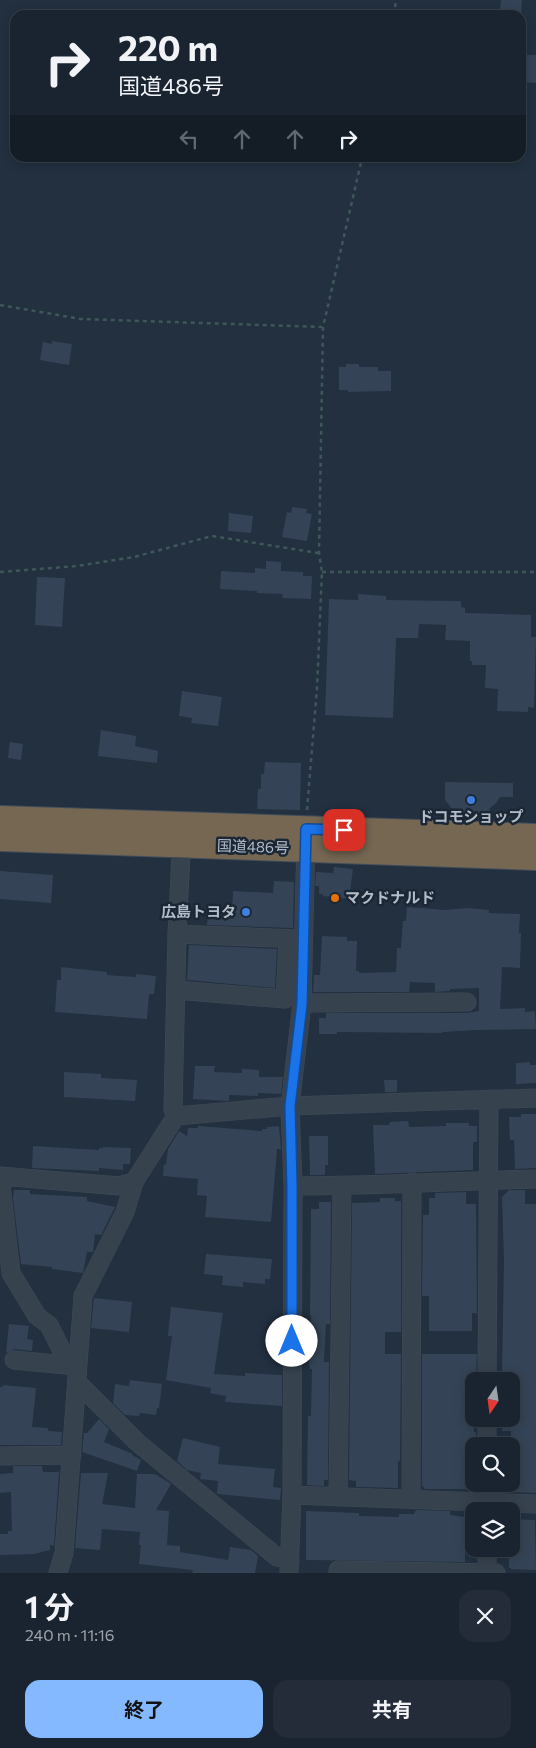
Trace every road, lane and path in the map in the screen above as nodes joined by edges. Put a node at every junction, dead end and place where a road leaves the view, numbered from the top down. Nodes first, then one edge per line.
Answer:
1 (361, 162) edge
2 (0, 305) edge
3 (323, 327) junction
4 (319, 553) junction
5 (0, 572) edge
6 (322, 572) junction
7 (536, 572) edge
8 (0, 819) edge
9 (182, 835) junction
10 (536, 837) edge
11 (0, 838) edge
12 (306, 839) junction
13 (536, 857) edge
14 (178, 934) junction
15 (296, 939) junction
16 (176, 990) junction
17 (467, 1002) dead end
18 (302, 1004) junction
19 (536, 1098) edge
20 (488, 1099) junction
21 (290, 1106) junction
22 (176, 1116) junction
23 (0, 1176) edge
24 (536, 1179) edge
25 (488, 1180) junction
26 (134, 1182) junction
27 (412, 1182) junction
28 (292, 1186) junction
29 (342, 1186) junction
30 (6, 1273) edge
31 (14, 1360) dead end
32 (74, 1371) junction
33 (487, 1372) edge
34 (72, 1455) junction
35 (0, 1456) edge
36 (292, 1495) junction
37 (338, 1497) junction
38 (411, 1499) junction
39 (536, 1504) edge
40 (465, 1505) edge
41 (520, 1505) edge
42 (487, 1557) edge
43 (290, 1566) edge
44 (58, 1573) edge
45 (338, 1573) edge
46 (486, 1573) edge
47 (496, 1573) edge

1 - 3 path
2 - 3 path
3 - 4 path
4 - 5 path
4 - 6 path
6 - 7 path
6 - 12 path
8 - 9 highway, 国道486号
9 - 11 highway, 国道486号
9 - 12 highway, 国道486号
9 - 14 street
10 - 12 highway, 国道486号
12 - 13 highway, 国道486号
12 - 15 street
14 - 15 street
14 - 16 street
15 - 16 street
15 - 18 street
16 - 22 street
17 - 18 street
18 - 21 street
19 - 20 street
20 - 21 street
20 - 25 street
21 - 22 street
21 - 28 street
22 - 26 street
23 - 26 street
23 - 30 street
24 - 25 street
25 - 27 street
25 - 33 street
26 - 32 street
27 - 29 street
27 - 38 street
28 - 29 street
28 - 36 street
29 - 37 street
30 - 32 street
31 - 32 street
32 - 34 street
32 - 43 street
34 - 35 street
34 - 44 street
36 - 37 street
36 - 43 street
37 - 38 street
38 - 40 street
39 - 41 street
42 - 46 street
45 - 46 street
46 - 47 street

